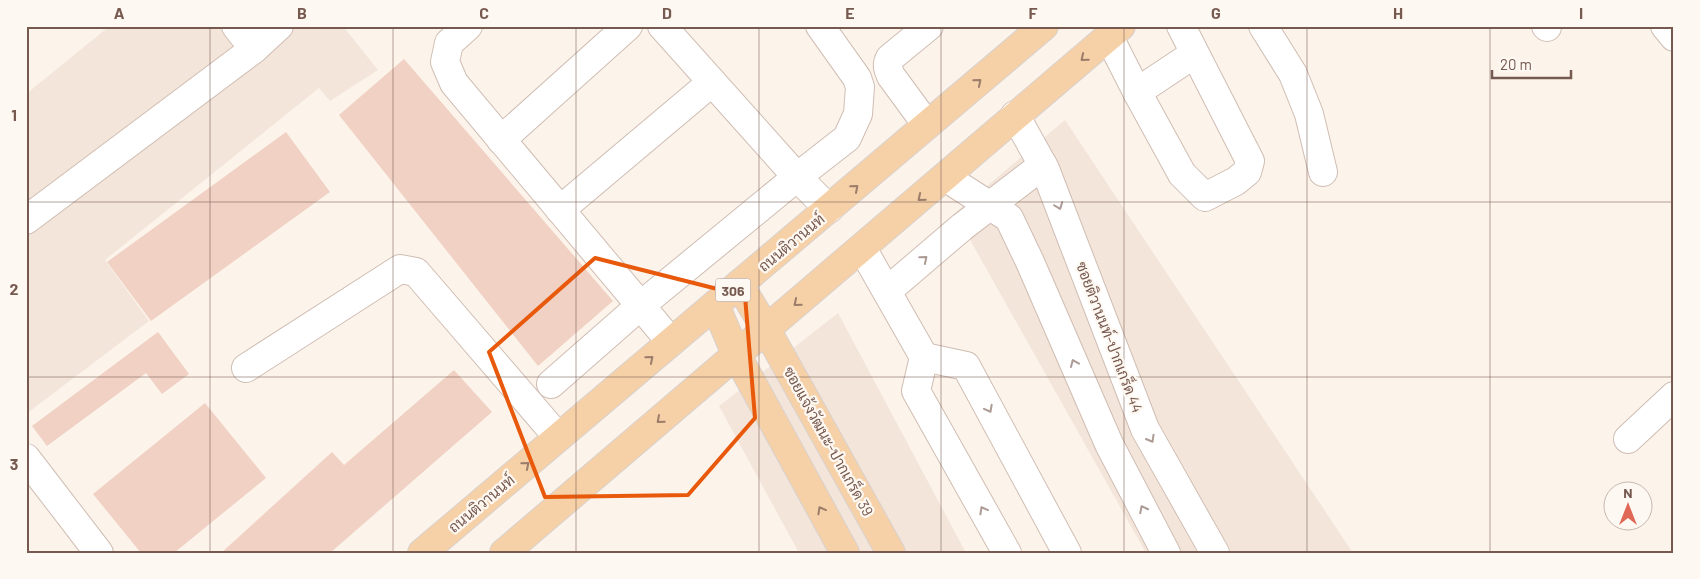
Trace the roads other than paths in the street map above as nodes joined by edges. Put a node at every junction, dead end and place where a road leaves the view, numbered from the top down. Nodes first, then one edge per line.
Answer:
1 (236, 26) edge
2 (279, 26) edge
3 (468, 26) edge
4 (628, 26) edge
5 (662, 26) edge
6 (820, 26) edge
7 (929, 26) edge
8 (1044, 26) edge
9 (1181, 26) edge
10 (1263, 26) edge
11 (1665, 26) edge
12 (1115, 31) edge
13 (1674, 36) edge
14 (254, 49) junction
15 (1194, 54) junction
16 (712, 82) junction
17 (1137, 92) junction
18 (1015, 115) junction
19 (927, 126) junction
20 (501, 140) junction
21 (1043, 165) junction
22 (1323, 172) dead end
23 (797, 177) junction
24 (945, 177) junction
25 (990, 206) junction
26 (560, 210) junction
27 (829, 210) junction
28 (26, 220) edge
29 (862, 248) junction
30 (739, 284) junction
31 (887, 291) junction
32 (715, 305) junction
33 (640, 306) junction
34 (766, 329) junction
35 (671, 342) junction
36 (736, 354) junction
37 (924, 357) junction
38 (246, 368) dead end
39 (551, 384) dead end
40 (1674, 396) edge
41 (558, 437) junction
42 (1628, 439) dead end
43 (26, 458) edge
44 (99, 553) edge
45 (422, 553) edge
46 (504, 553) edge
47 (845, 553) edge
48 (891, 553) edge
49 (1007, 553) edge
50 (1067, 553) edge
51 (1166, 553) edge
52 (1216, 553) edge

1 - 14 street
2 - 14 street
3 - 20 street
4 - 20 street
5 - 16 street
6 - 23 street
7 - 19 street
19 -> 8 main road, ถนนติวานนท์ / 306
9 - 15 street
10 - 22 street
11 - 13 street
12 - 17 street
12 -> 18 main road
14 - 28 street
15 - 17 street
15 - 17 street
16 - 23 street
16 - 26 street
18 - 21 street, ซอยติวานนท์-ปากเกร็ด 44
18 - 24 main road
27 -> 19 main road, ถนนติวานนท์ / 306
20 - 26 street
21 - 25 street
21 -> 52 street, ซอยติวานนท์-ปากเกร็ด 44
23 - 27 street
23 - 33 street
24 - 25 street
24 -> 29 main road
31 -> 25 street
51 -> 25 street
26 - 33 street
27 - 30 main road, ถนนติวานนท์ / 306
29 - 31 street
29 -> 34 main road
30 - 32 main road, ถนนติวานนท์ / 306
30 - 34 main road, ซอยแจ้งวัฒนะ-ปากเกร็ด 39
31 - 37 street
32 - 35 main road, ถนนติวานนท์ / 306
32 - 36 main road
33 - 35 street
33 - 39 street
34 - 36 main road
34 - 48 main road, ซอยแจ้งวัฒนะ-ปากเกร็ด 39
41 -> 35 main road, ถนนติวานนท์ / 306
36 -> 46 main road
47 -> 36 main road
49 -> 37 street
37 -> 50 street
38 - 41 street
40 - 42 street
45 -> 41 main road, ถนนติวานนท์ / 306
43 - 44 street

